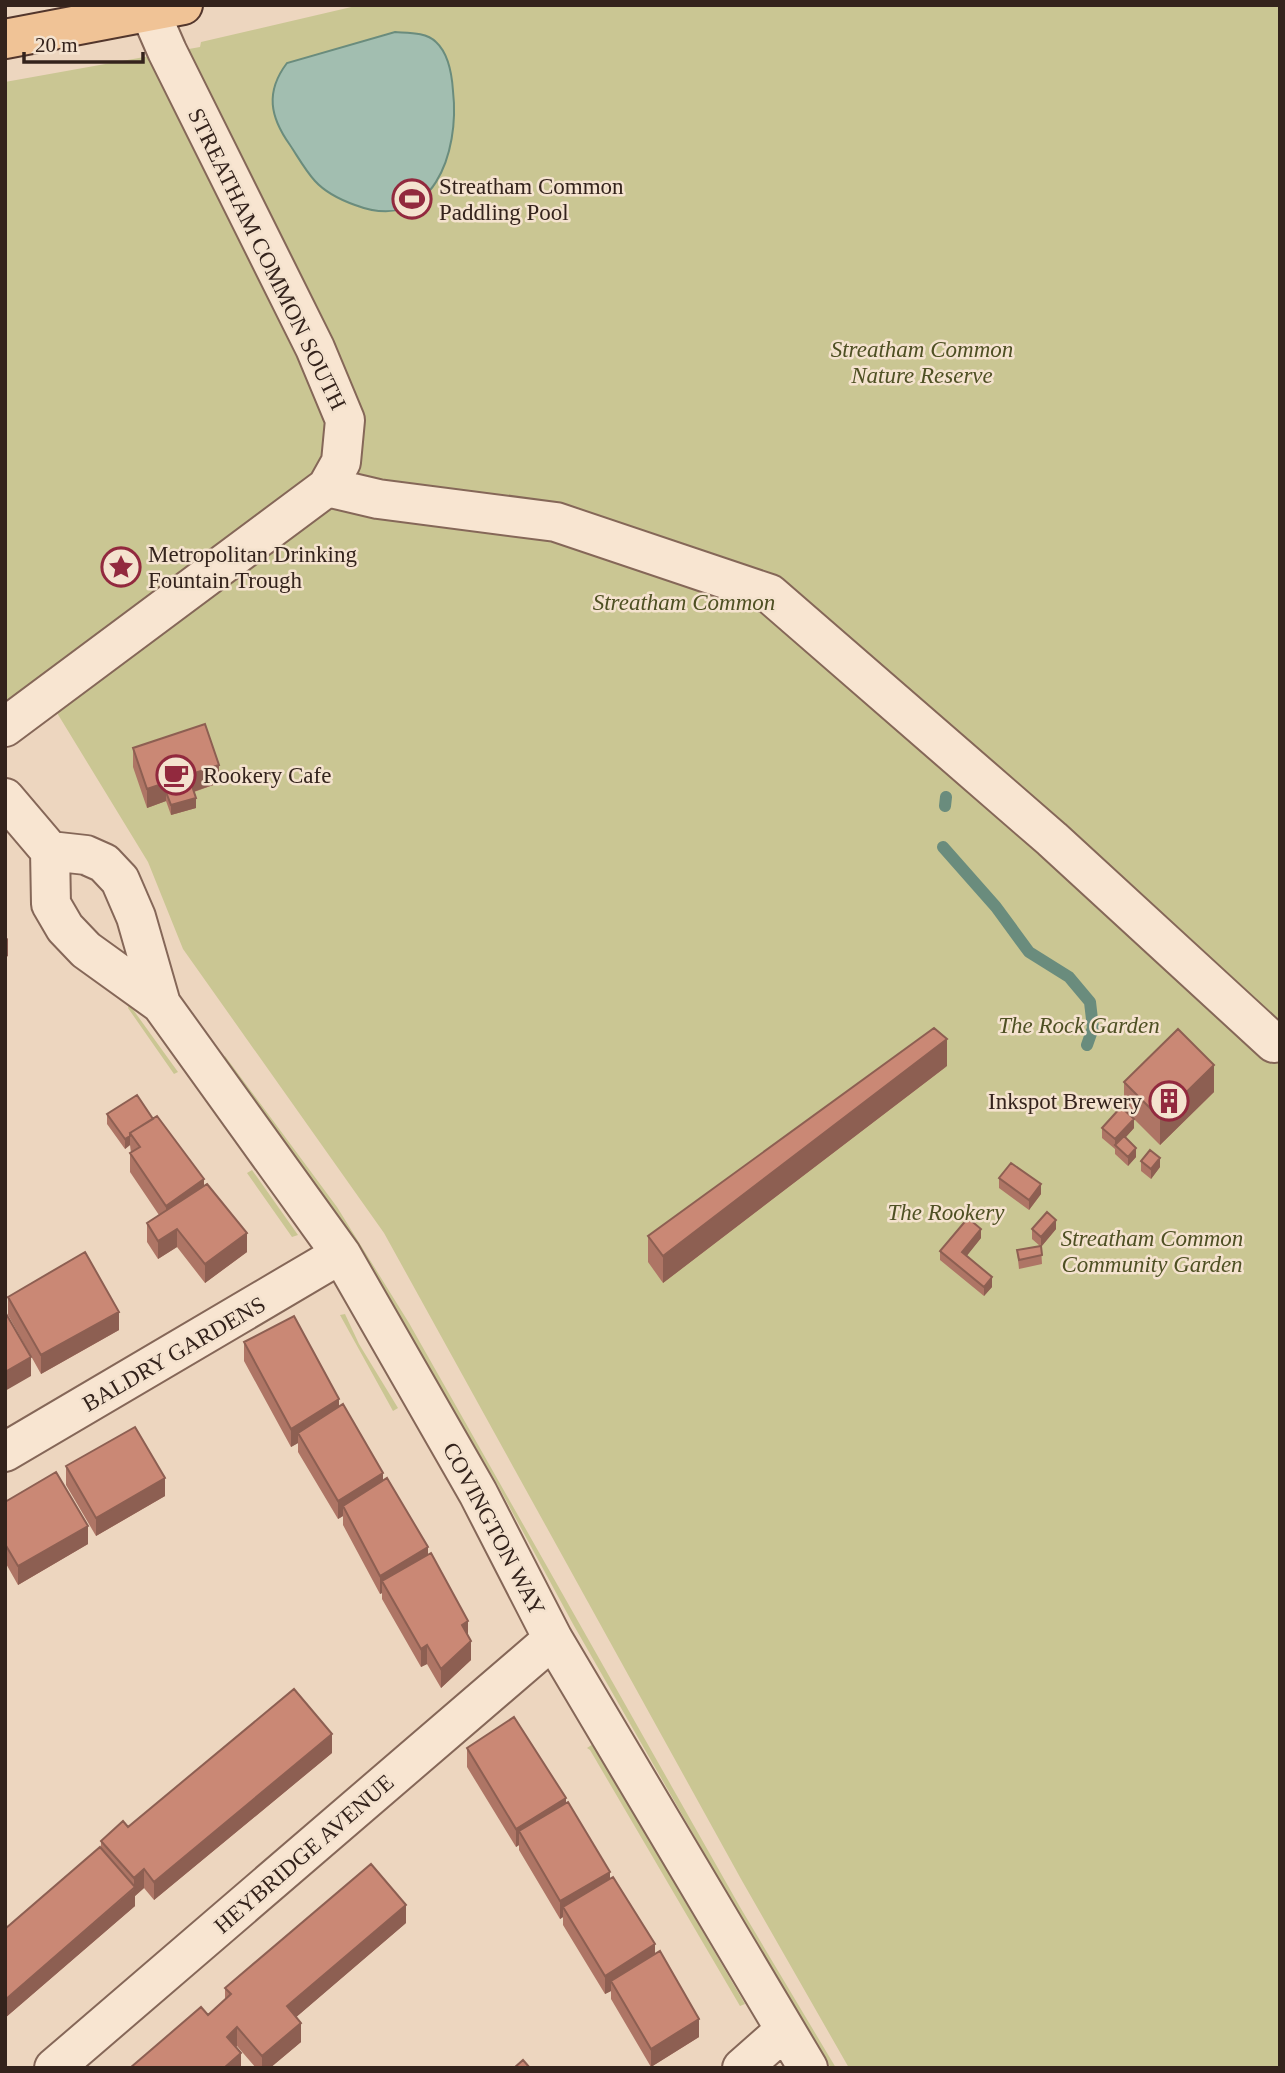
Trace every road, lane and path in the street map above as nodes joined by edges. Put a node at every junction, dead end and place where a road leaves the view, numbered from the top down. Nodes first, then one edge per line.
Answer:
1 (167, 8) edge
2 (5, 39) edge
3 (327, 488) junction
4 (5, 727) edge
5 (5, 798) edge
6 (50, 850) junction
7 (161, 1004) junction
8 (1274, 1043) dead end
9 (341, 1254) junction
10 (5, 1452) edge
11 (553, 1639) junction
12 (785, 2030) junction
13 (54, 2068) edge
14 (742, 2068) edge
15 (808, 2068) edge

1 - 2 main road
1 - 3 street, STREATHAM COMMON SOUTH
3 - 4 street, STREATHAM COMMON SOUTH
3 - 8 street
5 - 6 street
6 - 7 street, COVINGTON WAY
6 - 7 street, COVINGTON WAY
7 - 9 street, COVINGTON WAY
9 - 10 street, BALDRY GARDENS
9 - 11 street, COVINGTON WAY
11 - 12 street, COVINGTON WAY
11 - 13 street, HEYBRIDGE AVENUE
12 - 14 street
12 - 15 street, COVINGTON WAY

